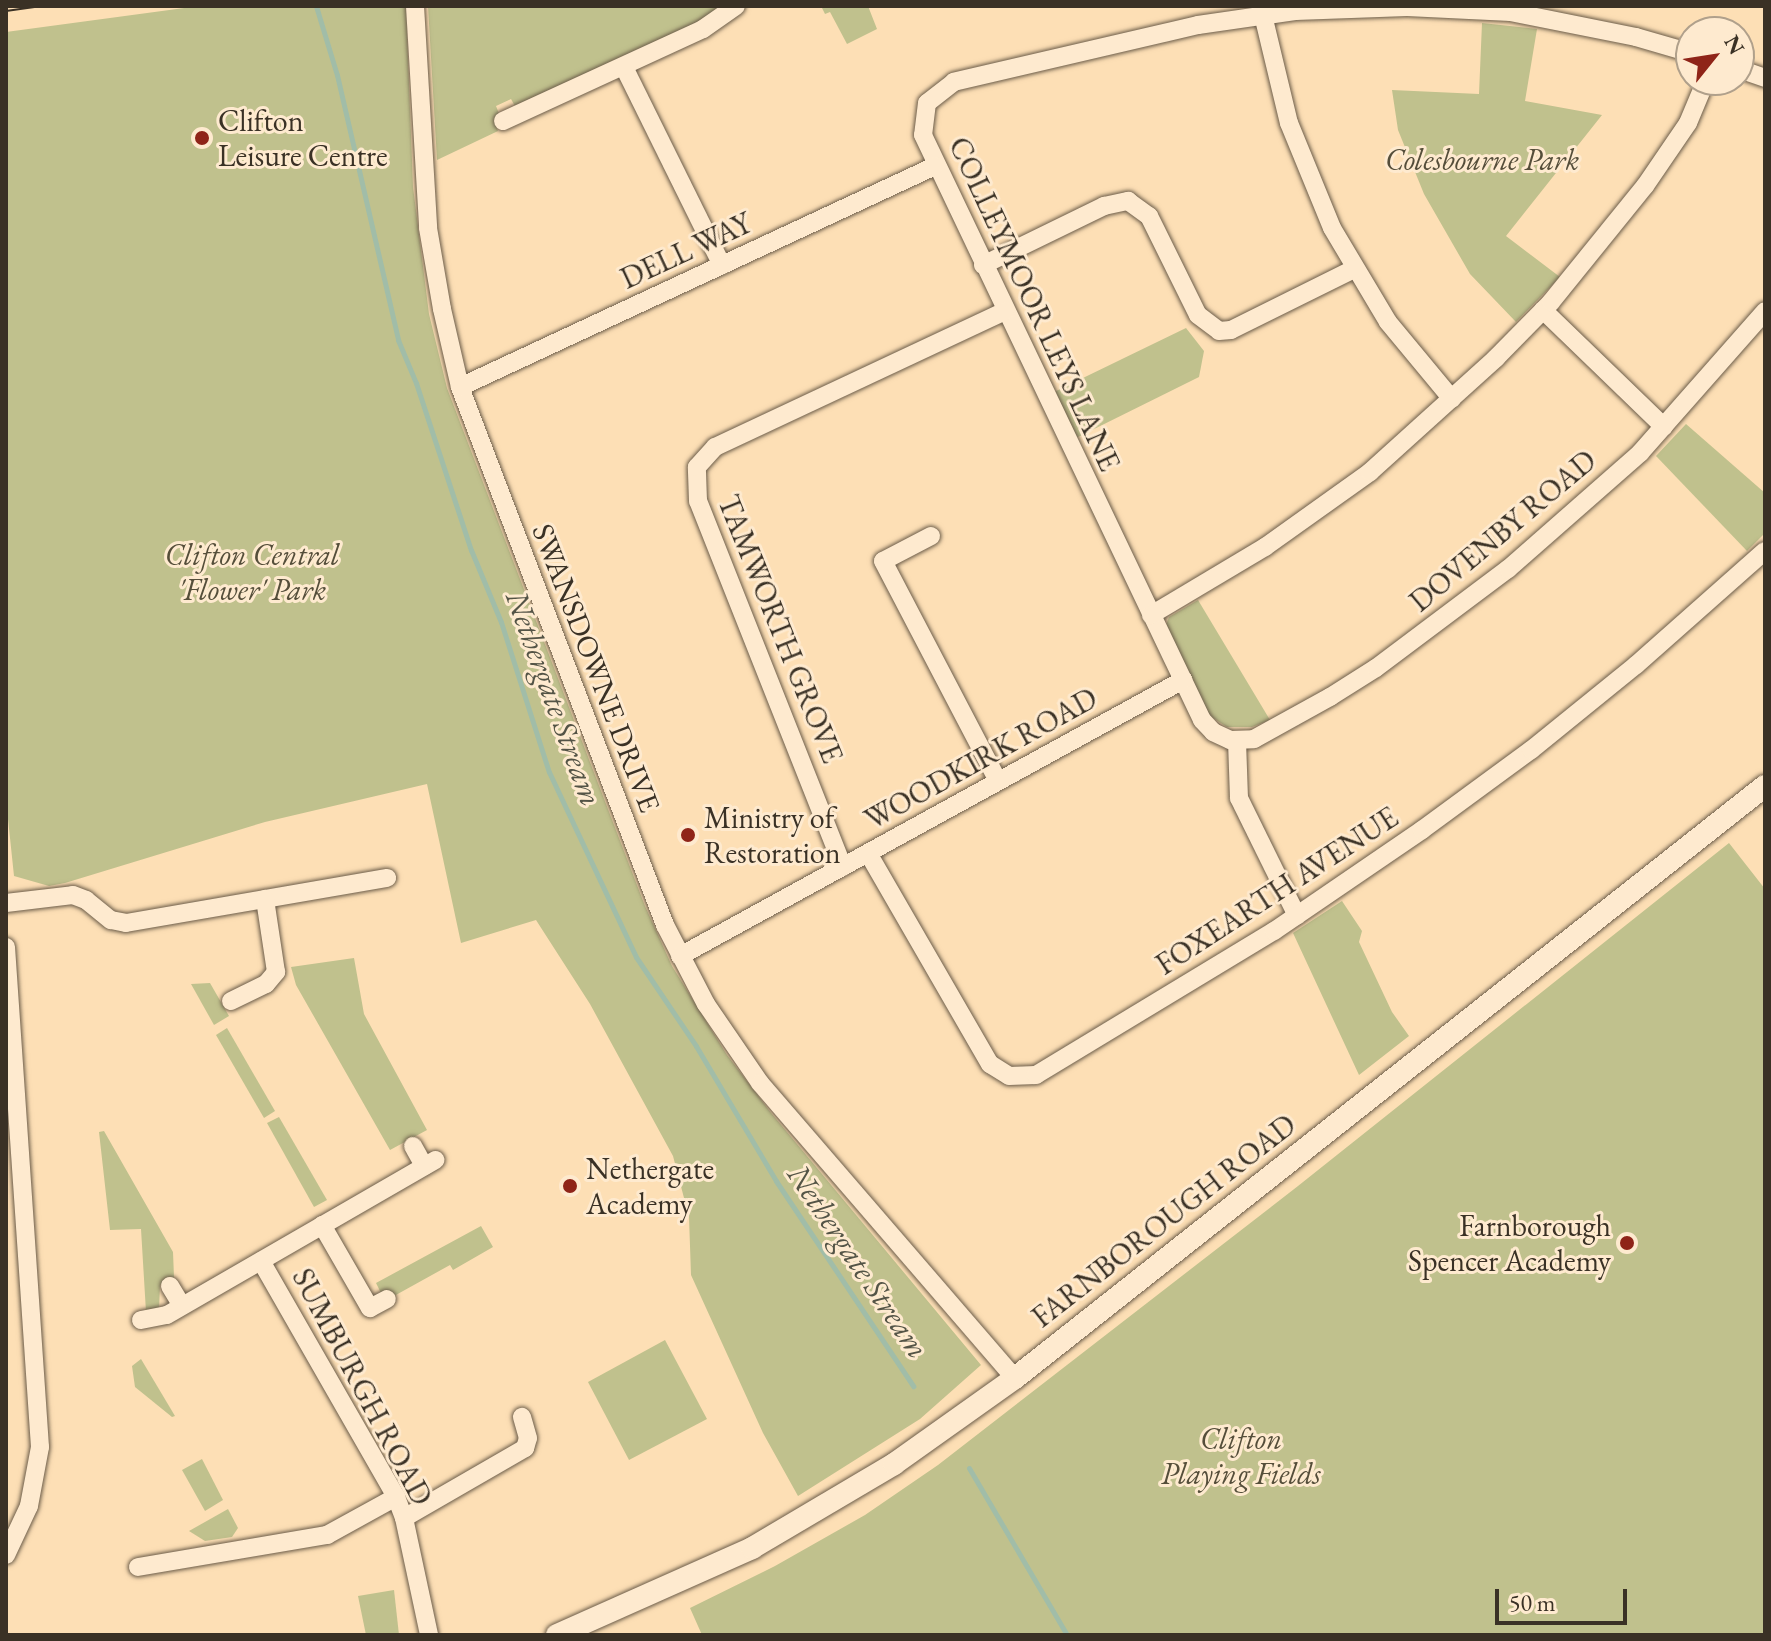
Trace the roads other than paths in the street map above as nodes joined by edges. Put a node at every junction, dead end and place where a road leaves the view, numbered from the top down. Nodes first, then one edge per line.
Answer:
1 (415, 6) edge
2 (743, 8) edge
3 (1263, 15) junction
4 (1675, 49) edge
5 (624, 67) junction
6 (1699, 96) edge
7 (506, 114) dead end
8 (935, 166) junction
9 (722, 265) junction
10 (983, 265) junction
11 (1354, 269) junction
12 (1543, 310) junction
13 (1005, 311) junction
14 (1765, 311) edge
15 (460, 387) junction
16 (1452, 399) junction
17 (1664, 427) junction
18 (931, 536) dead end
19 (1765, 551) edge
20 (1151, 615) junction
21 (1183, 680) junction
22 (1237, 741) junction
23 (998, 781) junction
24 (1765, 786) edge
25 (868, 853) junction
26 (843, 867) junction
27 (379, 874) dead end
28 (265, 899) junction
29 (6, 903) edge
30 (1297, 916) junction
31 (6, 947) edge
32 (680, 956) junction
33 (231, 1001) dead end
34 (413, 1146) dead end
35 (322, 1225) junction
36 (261, 1261) junction
37 (170, 1286) dead end
38 (387, 1299) dead end
39 (182, 1306) junction
40 (141, 1320) dead end
41 (1015, 1378) junction
42 (522, 1417) dead end
43 (396, 1497) junction
44 (404, 1518) junction
45 (180, 1539) dead end
46 (6, 1555) edge
47 (183, 1559) junction
48 (138, 1567) dead end
49 (429, 1635) edge
50 (557, 1635) edge

1 - 15 street, SWANSDOWNE DRIVE
2 - 5 street
3 - 4 street, COLLEYMOOR LEYS LANE
3 - 8 street, COLLEYMOOR LEYS LANE
3 - 11 street
5 - 7 street
5 - 9 street
6 - 12 street
8 - 9 street, DELL WAY
8 - 10 street, COLLEYMOOR LEYS LANE
9 - 15 street, DELL WAY
10 - 11 street
10 - 13 street, COLLEYMOOR LEYS LANE
11 - 16 street
12 - 16 street
12 - 17 street
13 - 20 street, COLLEYMOOR LEYS LANE
13 - 26 street, TAMWORTH GROVE
14 - 17 street, DOVENBY ROAD
15 - 32 street, SWANSDOWNE DRIVE
16 - 20 street
17 - 22 street, DOVENBY ROAD
18 - 23 street
19 - 30 street, FOXEARTH AVENUE
20 - 21 street, COLLEYMOOR LEYS LANE
21 - 22 street, COLLEYMOOR LEYS LANE
21 - 23 street, WOODKIRK ROAD
22 - 30 street
23 - 25 street, WOODKIRK ROAD
24 - 41 street, FARNBOROUGH ROAD
25 - 26 street, WOODKIRK ROAD
25 - 30 street, FOXEARTH AVENUE
26 - 32 street, WOODKIRK ROAD
27 - 28 street
28 - 29 street
28 - 33 street
31 - 46 street
32 - 41 street, SWANSDOWNE DRIVE
34 - 35 street
35 - 36 street
35 - 38 street
36 - 39 street
36 - 43 street, SUMBURGH ROAD
37 - 39 street
39 - 40 street
41 - 50 street, FARNBOROUGH ROAD
42 - 44 street
43 - 44 street, SUMBURGH ROAD
43 - 47 street
44 - 49 street, SUMBURGH ROAD
45 - 47 street
47 - 48 street

